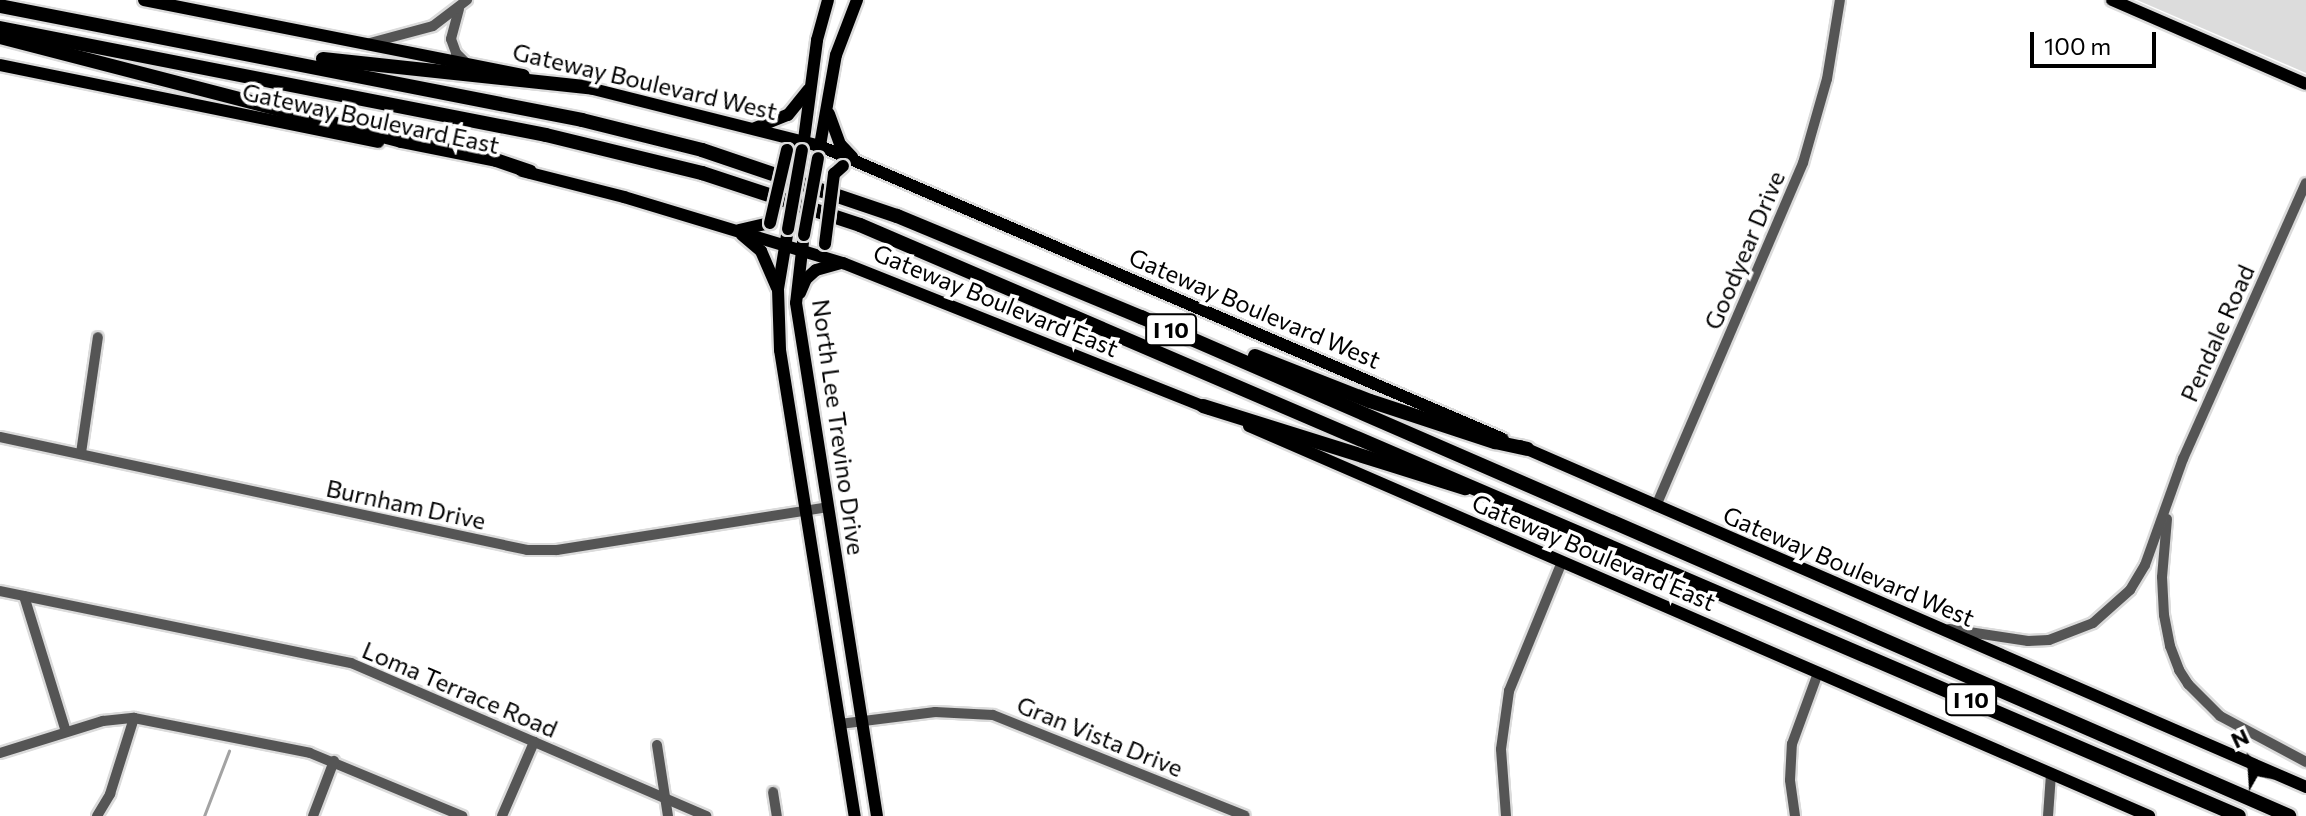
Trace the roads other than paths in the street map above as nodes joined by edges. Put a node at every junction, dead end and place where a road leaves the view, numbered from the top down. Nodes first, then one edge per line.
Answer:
1 (144, 0) edge
2 (467, 0) edge
3 (828, 0) edge
4 (857, 0) edge
5 (1840, 0) edge
6 (2112, 0) edge
7 (0, 6) edge
8 (459, 9) junction
9 (0, 28) edge
10 (147, 34) junction
11 (0, 36) edge
12 (368, 43) junction
13 (466, 63) junction
14 (0, 65) edge
15 (2306, 84) edge
16 (811, 86) junction
17 (593, 88) junction
18 (829, 91) junction
19 (755, 128) junction
20 (774, 133) junction
21 (803, 146) junction
22 (819, 152) junction
23 (857, 161) junction
24 (530, 172) junction
25 (2306, 183) edge
26 (736, 231) junction
27 (785, 246) junction
28 (802, 250) junction
29 (843, 263) junction
30 (778, 289) junction
31 (796, 303) junction
32 (1141, 317) junction
33 (98, 337) dead end
34 (1203, 406) junction
35 (0, 437) edge
36 (1527, 449) junction
37 (81, 453) junction
38 (1493, 494) junction
39 (2169, 501) junction
40 (1656, 506) junction
41 (828, 507) junction
42 (806, 511) junction
43 (1562, 562) junction
44 (0, 591) edge
45 (24, 596) junction
46 (1936, 627) junction
47 (1818, 673) junction
48 (134, 718) junction
49 (862, 723) junction
50 (840, 724) junction
51 (66, 732) junction
52 (534, 742) junction
53 (657, 745) dead end
54 (0, 753) edge
55 (334, 761) junction
56 (2306, 762) edge
57 (2051, 774) junction
58 (2306, 787) edge
59 (773, 792) dead end
60 (665, 799) junction
61 (97, 816) edge
62 (313, 816) edge
63 (462, 816) edge
64 (502, 816) edge
65 (668, 816) edge
66 (706, 816) edge
67 (777, 816) edge
68 (855, 816) edge
69 (877, 816) edge
70 (1245, 816) edge
71 (1506, 816) edge
72 (1795, 816) edge
73 (2048, 816) edge
74 (2149, 816) edge
75 (2239, 816) edge
76 (2289, 816) edge

1 - 12 main road, Gateway Boulevard West
2 - 8 street
3 - 16 main road, North Lee Trevino Drive
4 - 18 main road, North Lee Trevino Drive
5 - 40 street, Goodyear Drive
6 - 15 main road
7 - 10 highway, I 10
8 - 12 street
8 - 13 street
9 - 38 highway, I 10
10 - 17 highway
10 - 32 highway, I 10
11 - 24 highway
12 - 13 main road, Gateway Boulevard West
13 - 17 main road, Gateway Boulevard West
14 - 24 main road, Gateway Boulevard East
16 - 19 main road
16 - 21 main road, North Lee Trevino Drive
17 - 19 main road, Gateway Boulevard West
18 - 22 main road, North Lee Trevino Drive
18 - 23 main road
19 - 20 main road, Gateway Boulevard West
20 - 21 main road, Gateway Boulevard West
20 - 26 main road, bridge
21 - 22 main road, Gateway Boulevard West
21 - 27 main road, North Lee Trevino Drive, bridge
22 - 23 main road, Gateway Boulevard West
22 - 28 main road, North Lee Trevino Drive, bridge
23 - 29 main road, bridge
23 - 36 main road, Gateway Boulevard West
24 - 26 main road, Gateway Boulevard East
25 - 39 street, Pendale Road
26 - 27 main road, Gateway Boulevard East
26 - 30 main road
27 - 28 main road, Gateway Boulevard East
27 - 30 main road, North Lee Trevino Drive
28 - 29 main road, Gateway Boulevard East
28 - 31 main road, North Lee Trevino Drive
29 - 31 main road
29 - 34 main road, Gateway Boulevard East
30 - 42 main road, North Lee Trevino Drive
31 - 41 main road, North Lee Trevino Drive
32 - 36 highway
32 - 76 highway, I 10
33 - 37 street
34 - 38 highway
34 - 43 main road, Gateway Boulevard East
35 - 37 street, Burnham Drive
36 - 40 main road, Gateway Boulevard West
37 - 42 street, Burnham Drive
38 - 75 highway, I 10
39 - 46 street, Pendale Road
39 - 56 street, Pendale Road
40 - 46 main road, Gateway Boulevard West
41 - 42 street, Burnham Drive
41 - 49 main road, North Lee Trevino Drive
42 - 50 main road, North Lee Trevino Drive
43 - 47 main road, Gateway Boulevard East
43 - 71 street
44 - 45 street, Loma Terrace Road
45 - 51 street
45 - 52 street, Loma Terrace Road
46 - 58 main road, Gateway Boulevard West
47 - 57 main road, Gateway Boulevard East
47 - 72 street
48 - 51 street
48 - 55 street
48 - 61 street
49 - 50 street, Gran Vista Drive
49 - 69 main road, North Lee Trevino Drive
49 - 70 street, Gran Vista Drive
50 - 68 main road, North Lee Trevino Drive
51 - 54 street
52 - 60 street, Loma Terrace Road
52 - 64 street
53 - 60 street
55 - 62 street
55 - 63 street
57 - 73 street
57 - 74 main road, Gateway Boulevard East
59 - 67 street
60 - 65 street
60 - 66 street, Loma Terrace Road

